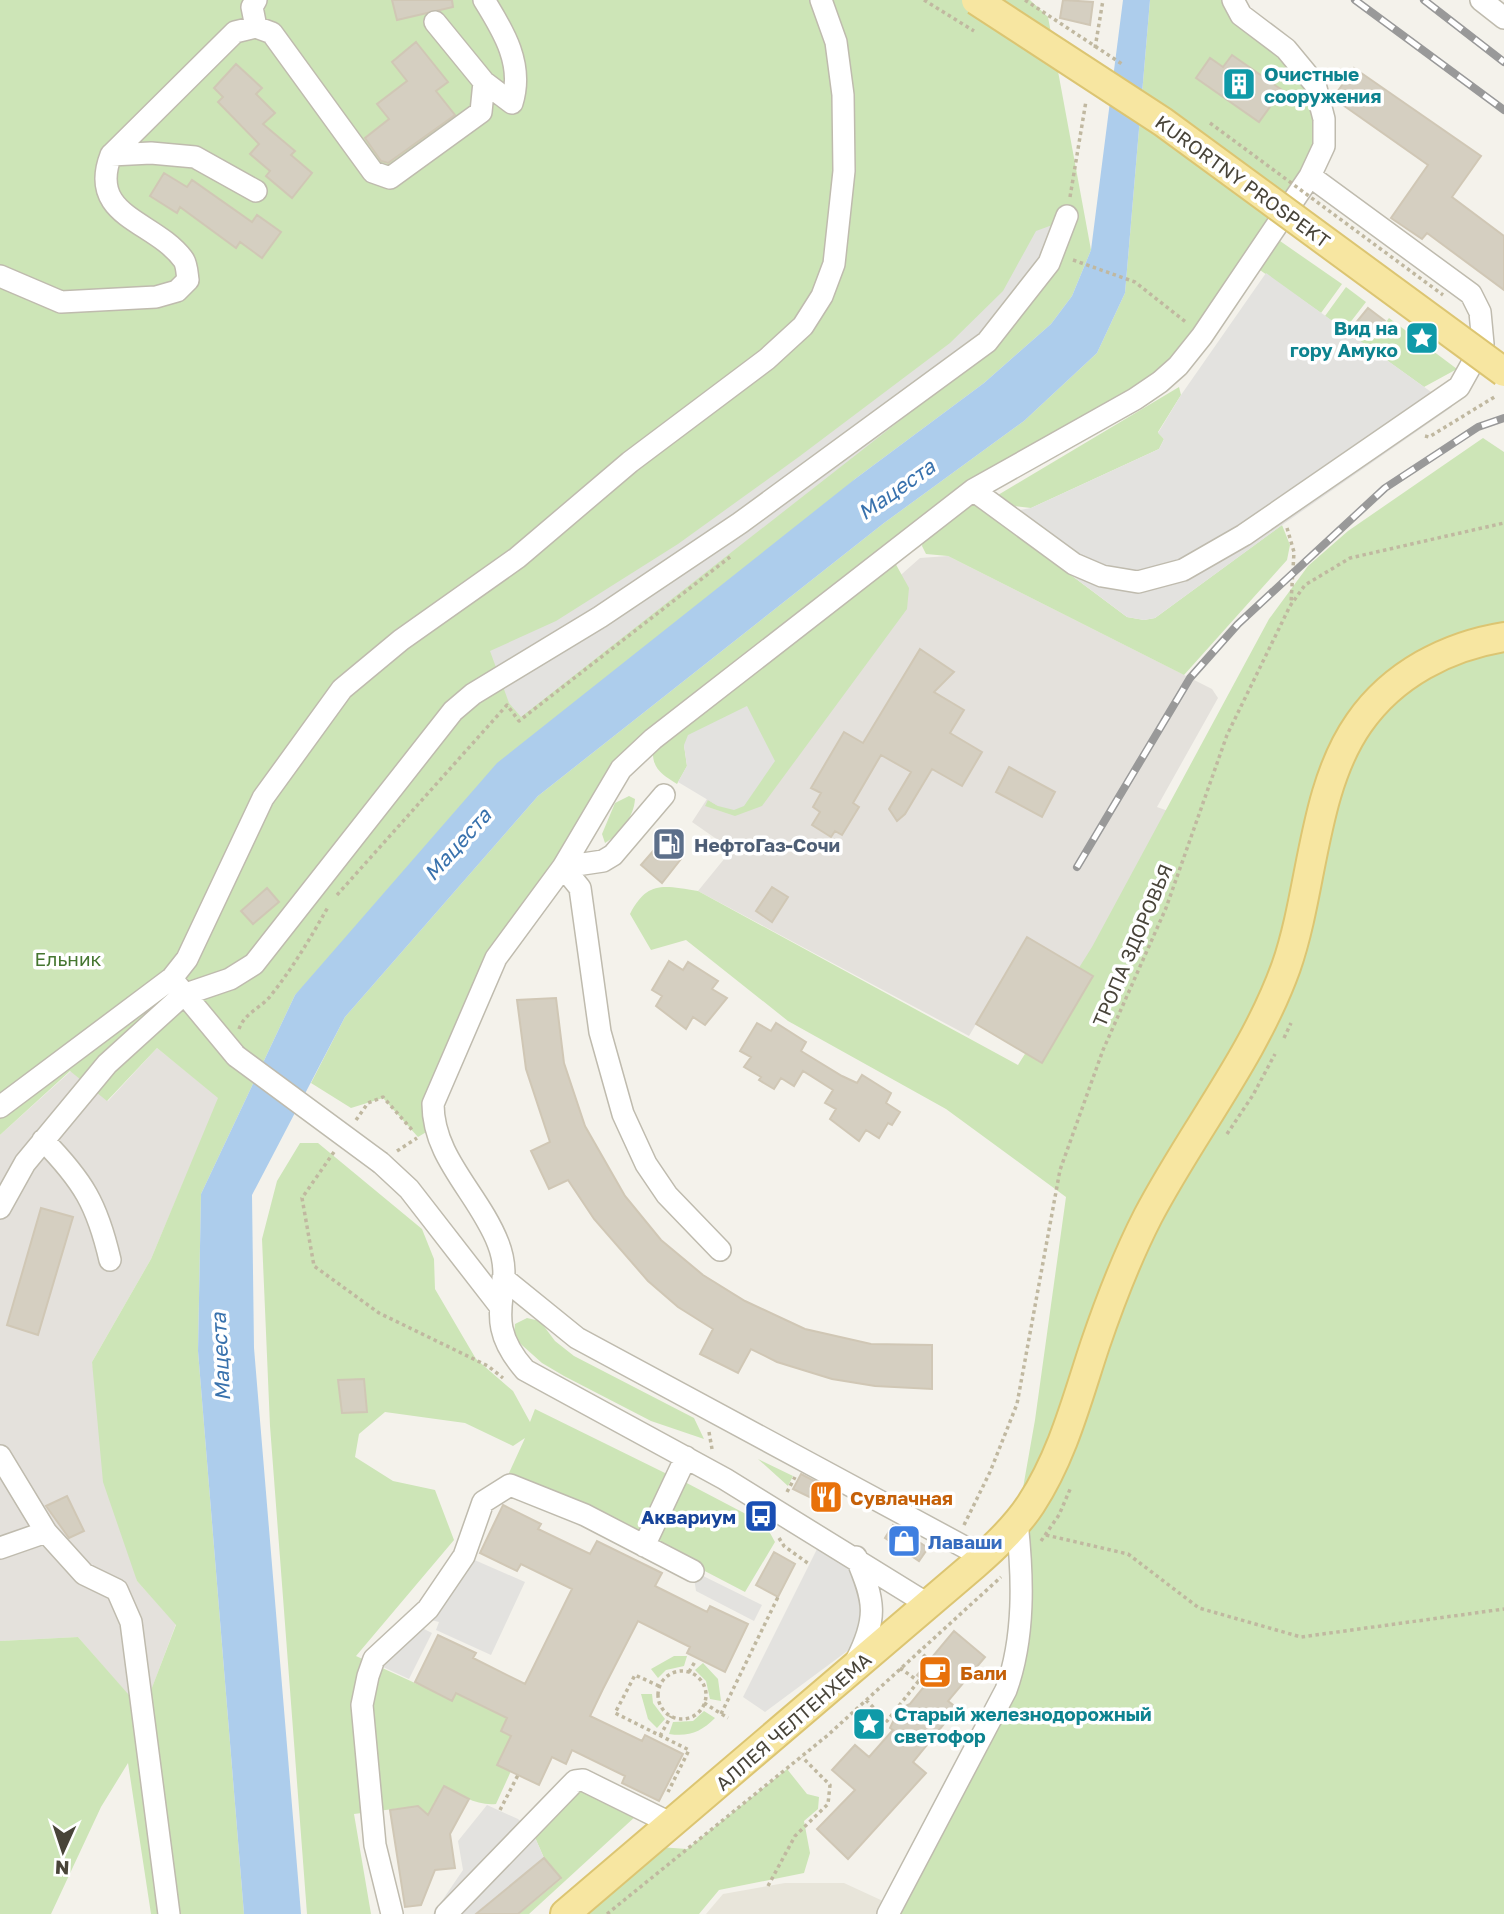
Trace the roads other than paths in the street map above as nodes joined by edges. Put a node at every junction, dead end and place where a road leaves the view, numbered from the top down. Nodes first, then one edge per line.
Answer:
1 (256, 0) edge
2 (484, 0) edge
3 (821, 0) edge
4 (976, 0) edge
5 (1233, 0) edge
6 (1480, 0) edge
7 (1504, 18) edge
8 (435, 22) dead end
9 (256, 27) junction
10 (484, 82) junction
11 (111, 155) junction
12 (1310, 176) junction
13 (256, 191) dead end
14 (1067, 216) road end
15 (0, 276) edge
16 (1504, 372) edge
17 (980, 496) junction
18 (1504, 637) edge
19 (664, 795) dead end
20 (563, 867) junction
21 (177, 986) junction
22 (0, 1107) edge
23 (43, 1140) junction
24 (0, 1208) edge
25 (719, 1250) dead end
26 (110, 1260) dead end
27 (503, 1278) junction
28 (499, 1305) junction
29 (0, 1456) edge
30 (686, 1457) junction
31 (1017, 1522) junction
32 (46, 1532) junction
33 (644, 1546) junction
34 (0, 1548) edge
35 (856, 1557) junction
36 (994, 1566) junction
37 (693, 1571) dead end
38 (929, 1605) junction
39 (850, 1672) junction
40 (672, 1824) junction
41 (169, 1914) edge
42 (393, 1914) edge
43 (446, 1914) edge
44 (565, 1914) edge
45 (888, 1914) edge

1 - 9 street
2 - 10 street
3 - 21 street
4 - 16 main road, KURORTNY PROSPEKT, bridge
5 - 12 street
6 - 7 street
8 - 10 street
9 - 10 street
9 - 11 street
11 - 13 street
11 - 15 street
12 - 17 street
12 - 17 street
14 - 21 street
17 - 20 street
18 - 31 main road, АЛЛЕЯ ЧЕЛТЕНХЕМА
19 - 20 street
20 - 25 street
20 - 27 street
21 - 22 street
21 - 23 street
21 - 28 street, bridge
23 - 24 street
23 - 26 street
27 - 28 street
27 - 36 street
28 - 30 street
29 - 32 street
30 - 33 street
30 - 35 street
31 - 36 main road, АЛЛЕЯ ЧЕЛТЕНХЕМА
31 - 45 street
32 - 34 street
32 - 41 street
33 - 37 street
33 - 42 street
35 - 38 street
35 - 39 street
36 - 38 main road, АЛЛЕЯ ЧЕЛТЕНХЕМА
38 - 39 main road, АЛЛЕЯ ЧЕЛТЕНХЕМА
39 - 40 main road, АЛЛЕЯ ЧЕЛТЕНХЕМА
40 - 43 street
40 - 44 main road, АЛЛЕЯ ЧЕЛТЕНХЕМА

